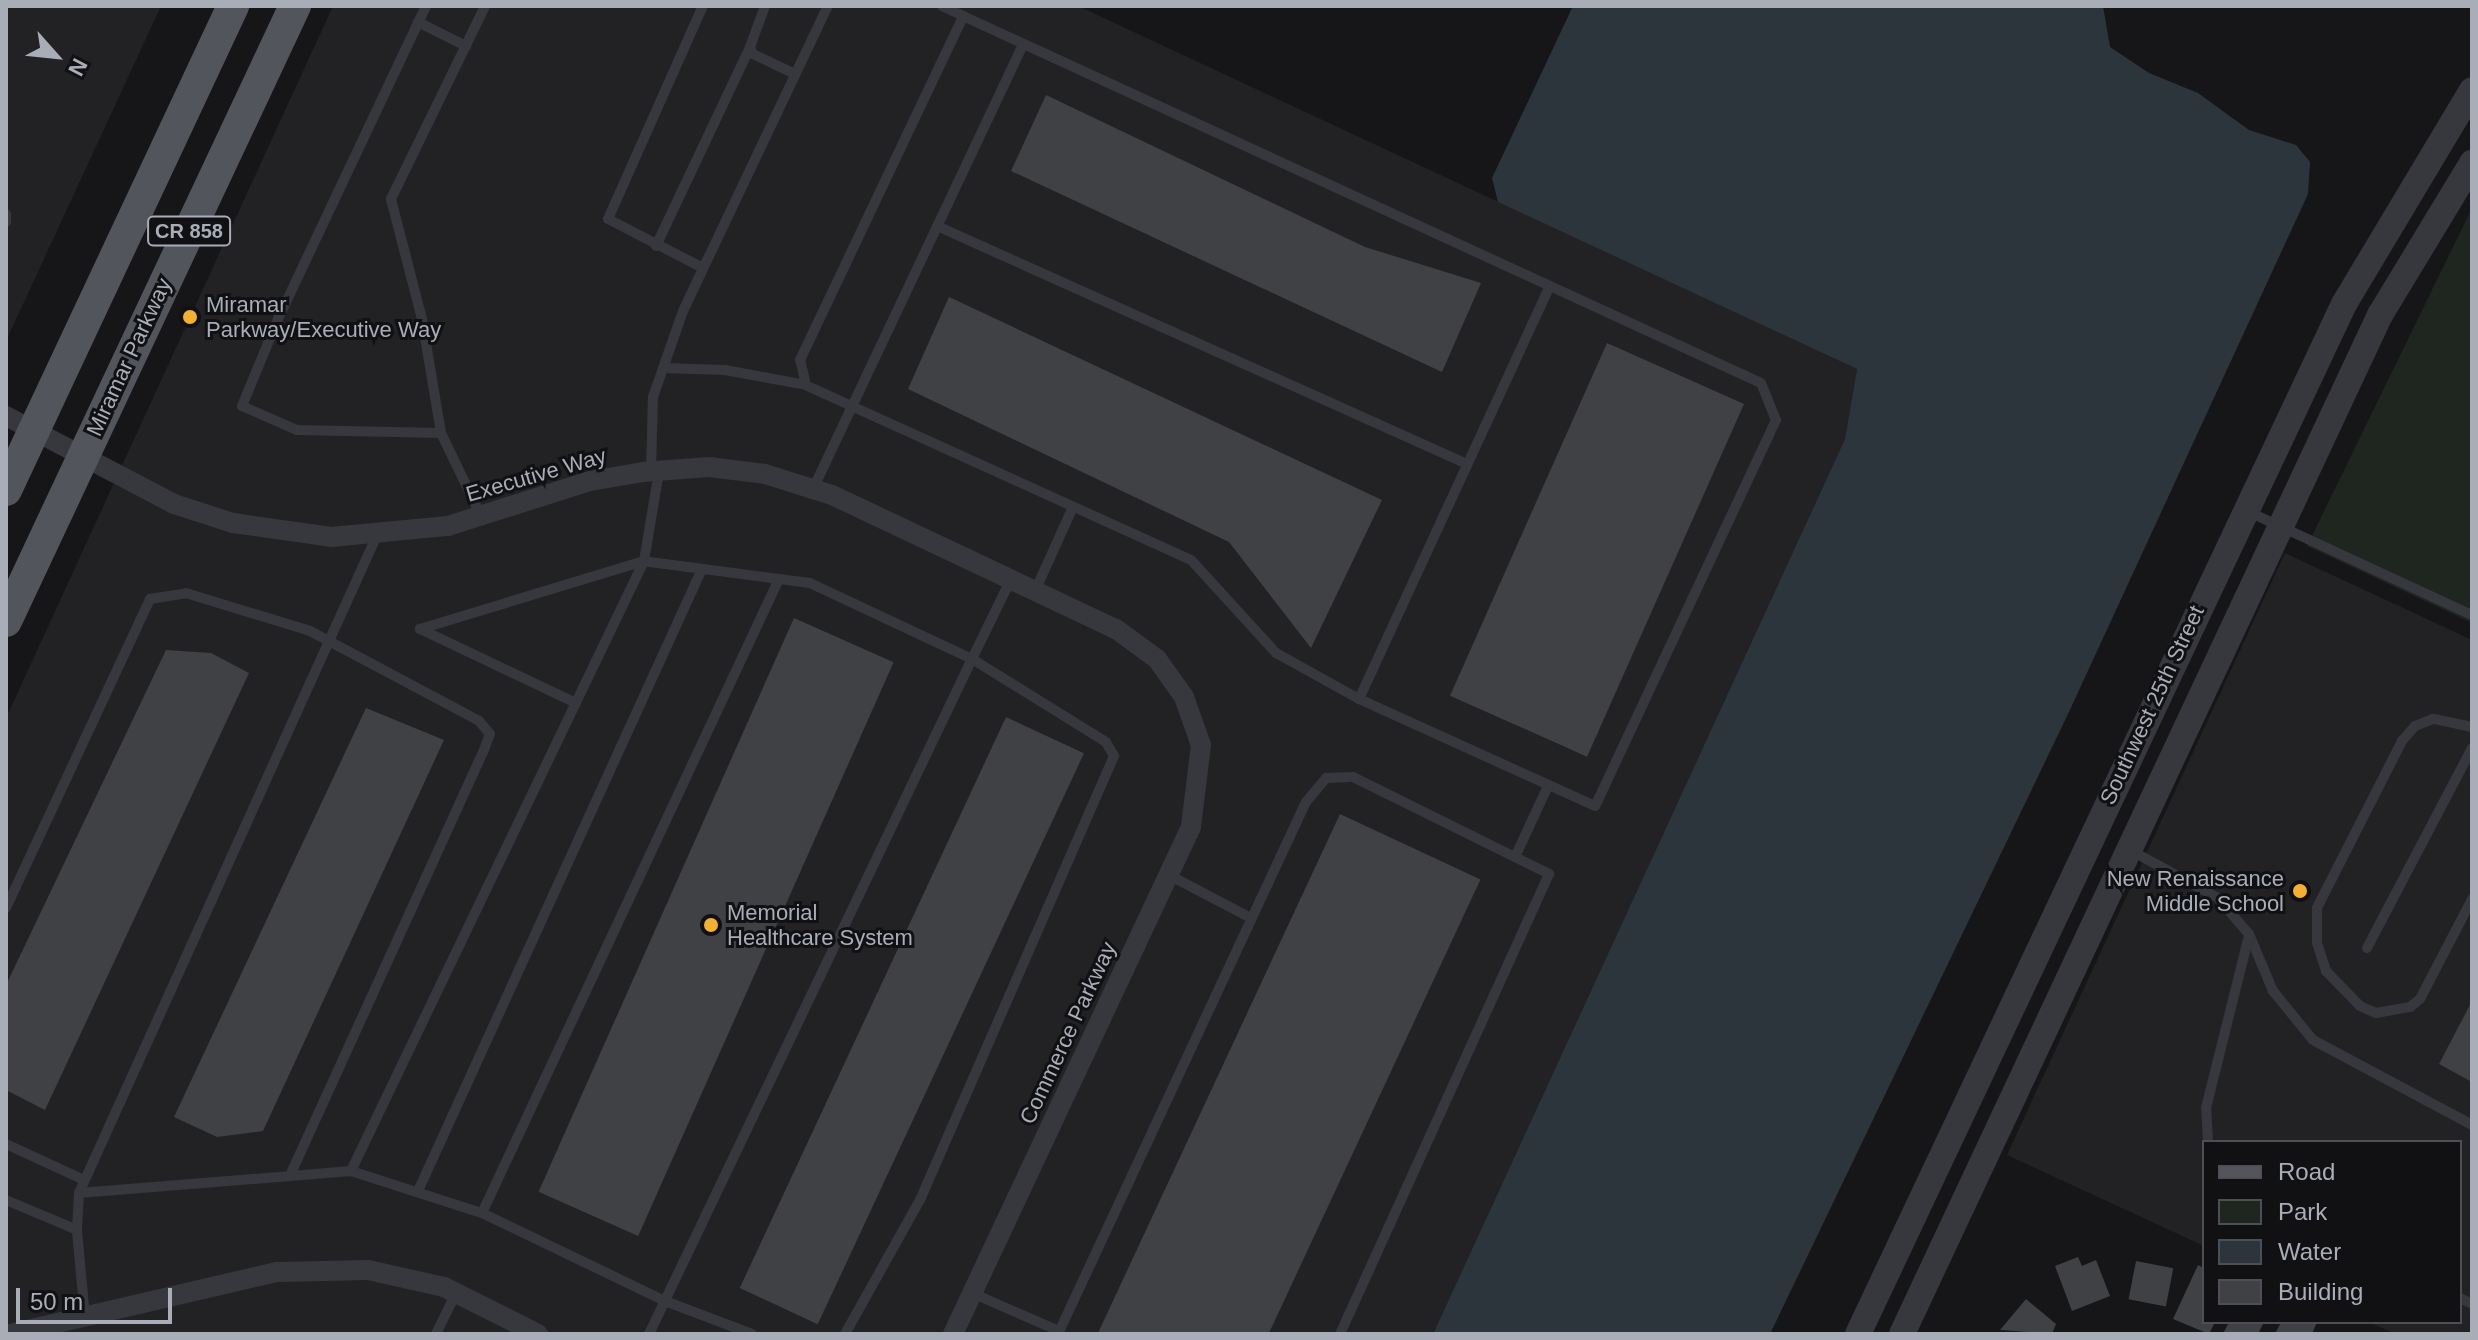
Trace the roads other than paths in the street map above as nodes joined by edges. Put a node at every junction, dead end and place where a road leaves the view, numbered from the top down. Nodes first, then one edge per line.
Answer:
1 (233, 6) edge
2 (295, 6) edge
3 (426, 6) edge
4 (485, 6) edge
5 (703, 6) edge
6 (765, 6) edge
7 (828, 6) edge
8 (942, 6) edge
9 (963, 16) junction
10 (418, 22) junction
11 (1023, 44) junction
12 (466, 46) junction
13 (750, 47) junction
14 (795, 74) junction
15 (2472, 90) edge
16 (2472, 163) edge
17 (6, 214) edge
18 (6, 222) edge
19 (937, 226) junction
20 (656, 246) junction
21 (703, 268) junction
22 (1550, 286) junction
23 (663, 368) junction
24 (806, 385) junction
25 (852, 406) junction
26 (20, 424) edge
27 (441, 433) junction
28 (82, 456) junction
29 (1467, 464) junction
30 (655, 471) junction
31 (813, 489) junction
32 (6, 490) edge
33 (1073, 507) junction
34 (2245, 511) junction
35 (481, 516) junction
36 (2278, 527) junction
37 (378, 533) junction
38 (644, 561) junction
39 (702, 569) junction
40 (779, 579) junction
41 (1011, 579) junction
42 (1035, 591) junction
43 (2472, 615) edge
44 (6, 621) edge
45 (328, 642) junction
46 (972, 659) junction
47 (1359, 699) junction
48 (576, 703) junction
49 (2472, 727) edge
50 (1201, 745) joint
51 (2472, 748) edge
52 (1548, 786) junction
53 (2128, 849) junction
54 (1515, 857) junction
55 (1169, 875) junction
56 (2472, 899) edge
57 (6, 908) edge
58 (1249, 917) junction
59 (2249, 934) junction
60 (2367, 948) dead end
61 (2472, 1125) edge
62 (2208, 1140) edge
63 (6, 1144) edge
64 (351, 1171) junction
65 (290, 1176) junction
66 (84, 1180) junction
67 (418, 1191) junction
68 (79, 1193) junction
69 (6, 1200) edge
70 (482, 1213) junction
71 (77, 1230) junction
72 (456, 1293) junction
73 (972, 1293) junction
74 (665, 1301) junction
75 (86, 1319) junction
76 (56, 1330) edge
77 (1058, 1332) edge
78 (10, 1334) edge
79 (436, 1334) edge
80 (538, 1334) edge
81 (649, 1334) edge
82 (752, 1334) edge
83 (845, 1334) edge
84 (953, 1334) edge
85 (1340, 1334) edge
86 (1858, 1334) edge
87 (1902, 1334) edge

1 - 26 main road, CR 858
2 - 28 main road, Miramar Parkway / CR 858
3 - 10 lane
4 - 12 lane
5 - 20 lane
6 - 13 lane
7 - 14 lane
8 - 9 lane
9 - 11 lane
9 - 24 lane
10 - 12 lane
10 - 27 lane
11 - 19 lane
11 - 22 lane
12 - 27 lane
13 - 14 lane
13 - 20 lane
14 - 21 lane
15 - 34 street, Southwest 25th Street
16 - 36 street, Southwest 25th Street
17 - 18 lane
19 - 25 lane
19 - 29 lane
20 - 21 lane
21 - 23 lane
22 - 29 lane
22 - 52 lane
23 - 24 lane
23 - 30 lane
24 - 25 lane
25 - 31 lane
25 - 33 lane
26 - 28 street, Executive Way
26 - 32 main road, CR 858
27 - 35 lane
28 - 37 street, Executive Way
28 - 44 main road, Miramar Parkway / CR 858
29 - 47 lane
30 - 31 street, Executive Way
30 - 35 street, Executive Way
30 - 38 lane
31 - 41 street, Executive Way
33 - 42 lane
33 - 47 lane
34 - 36 lane
34 - 86 street, Southwest 25th Street
35 - 37 street, Executive Way
36 - 43 lane
36 - 53 street, Southwest 25th Street
37 - 45 lane
38 - 39 lane
38 - 48 lane
38 - 48 lane
39 - 40 lane
39 - 67 lane
40 - 46 lane
40 - 70 lane
41 - 42 street, Executive Way
41 - 46 lane
42 - 50 street, Executive Way
45 - 57 lane
45 - 65 lane
45 - 66 lane
46 - 74 lane
46 - 83 lane
47 - 52 lane
48 - 64 lane
49 - 56 lane
50 - 55 street, Commerce Parkway
51 - 60 lane
52 - 54 lane
53 - 59 lane
53 - 87 street, Southwest 25th Street
54 - 58 lane
54 - 85 lane
55 - 58 lane
55 - 73 street, Commerce Parkway
58 - 77 lane
59 - 61 lane
59 - 62 lane
63 - 66 lane
64 - 65 lane
64 - 67 lane
65 - 68 lane
66 - 68 lane
67 - 70 lane
68 - 71 lane
69 - 71 lane
70 - 74 lane
71 - 75 lane
72 - 75 street
72 - 79 lane
72 - 80 street
73 - 77 lane
73 - 84 street, Commerce Parkway
74 - 81 lane
74 - 82 lane
75 - 76 street
76 - 78 street

